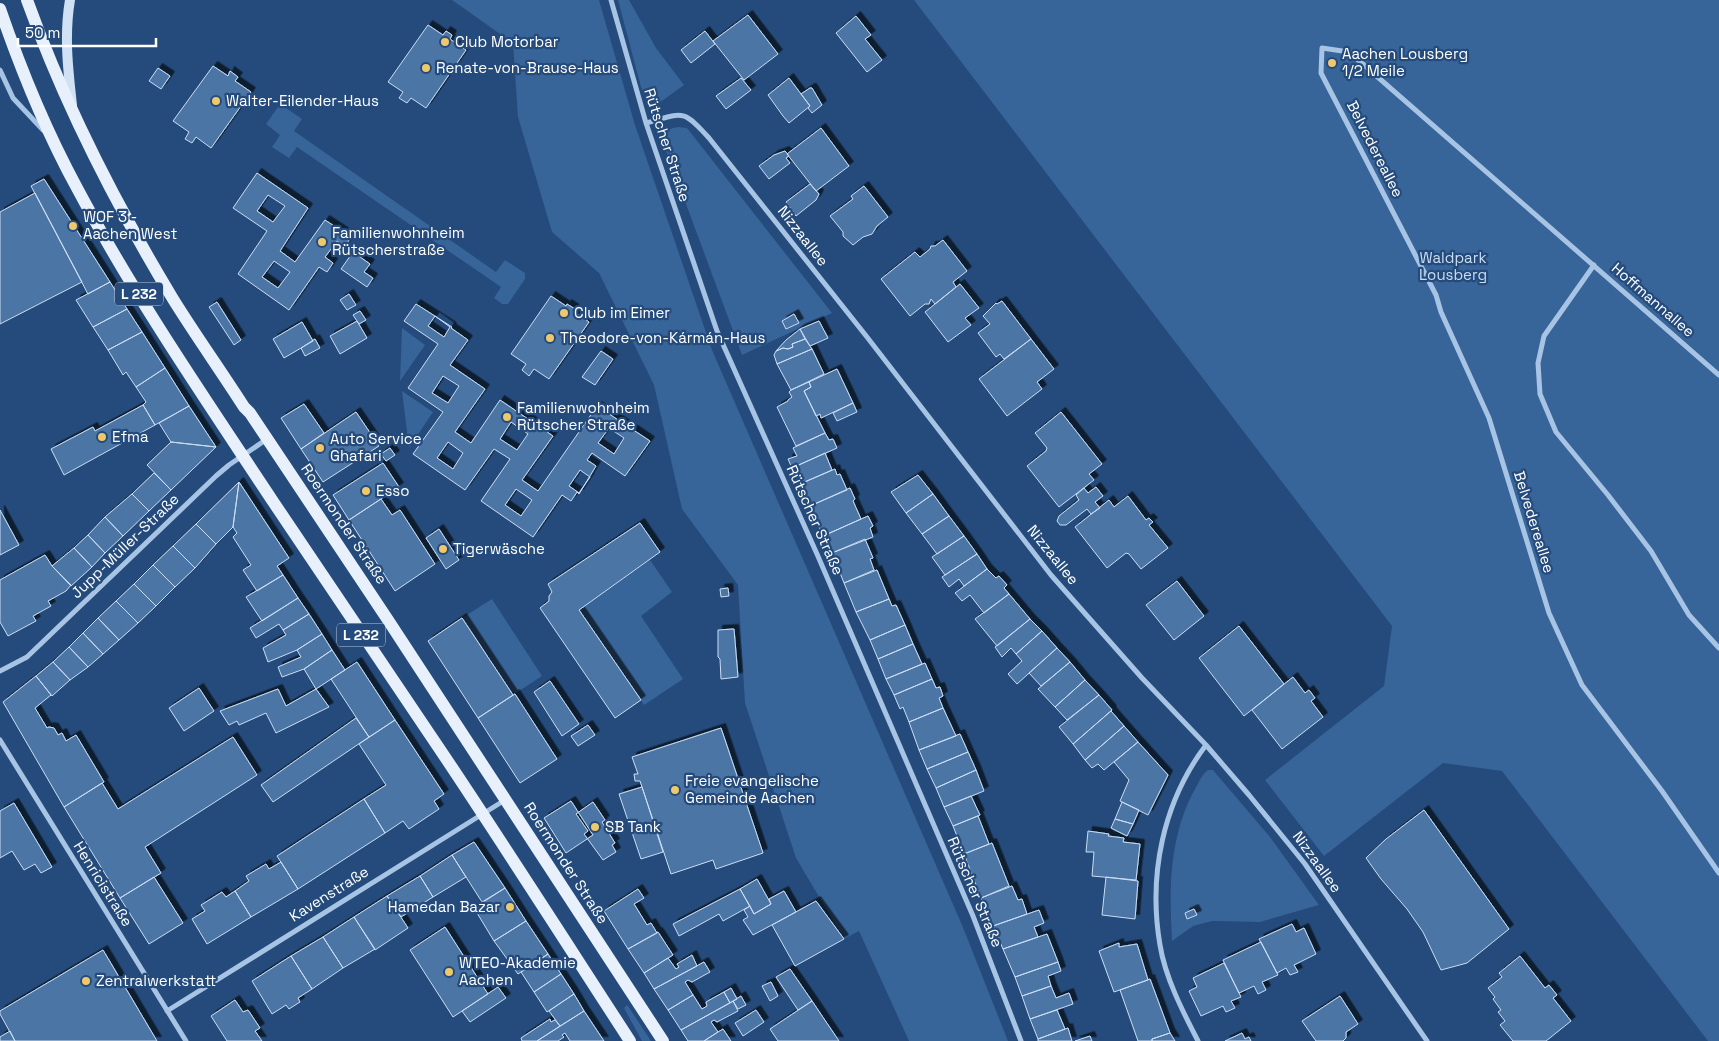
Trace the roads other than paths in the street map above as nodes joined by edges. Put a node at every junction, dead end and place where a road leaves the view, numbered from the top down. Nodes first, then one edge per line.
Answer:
1 (26, 0) edge
2 (70, 0) edge
3 (610, 0) edge
4 (0, 9) edge
5 (0, 70) edge
6 (74, 118) junction
7 (646, 123) junction
8 (52, 140) junction
9 (1594, 265) junction
10 (1719, 375) edge
11 (267, 439) junction
12 (242, 455) junction
13 (1719, 648) edge
14 (0, 672) edge
15 (0, 740) edge
16 (1206, 745) junction
17 (505, 800) junction
18 (482, 814) junction
19 (1719, 873) edge
20 (167, 1011) junction
21 (186, 1041) edge
22 (630, 1041) edge
23 (663, 1041) edge
24 (1021, 1041) edge
25 (1198, 1041) edge
26 (1427, 1041) edge

1 - 6 main road, L 232
2 - 6 main road, Roermonder Straße
3 - 7 street, Rütscher Straße
4 - 8 main road, L 232
5 - 8 street
6 - 11 main road, Roermonder Straße / L 232
7 - 16 street, Nizzaallee
7 - 24 street, Rütscher Straße
8 - 12 main road, L 232
9 - 10 street, Hoffmannallee
9 - 13 street
9 - 19 street, Belvedereallee
11 - 12 street, Jupp-Müller-Straße
11 - 17 main road, Roermonder Straße / L 232
12 - 14 street, Jupp-Müller-Straße
12 - 18 main road, L 232
15 - 20 street, Henricistraße
16 - 25 street
16 - 26 street, Nizzaallee
17 - 18 street, Kavenstraße
17 - 23 main road, Roermonder Straße / L 232
18 - 20 street, Kavenstraße
18 - 22 main road, L 232
20 - 21 street, Henricistraße

